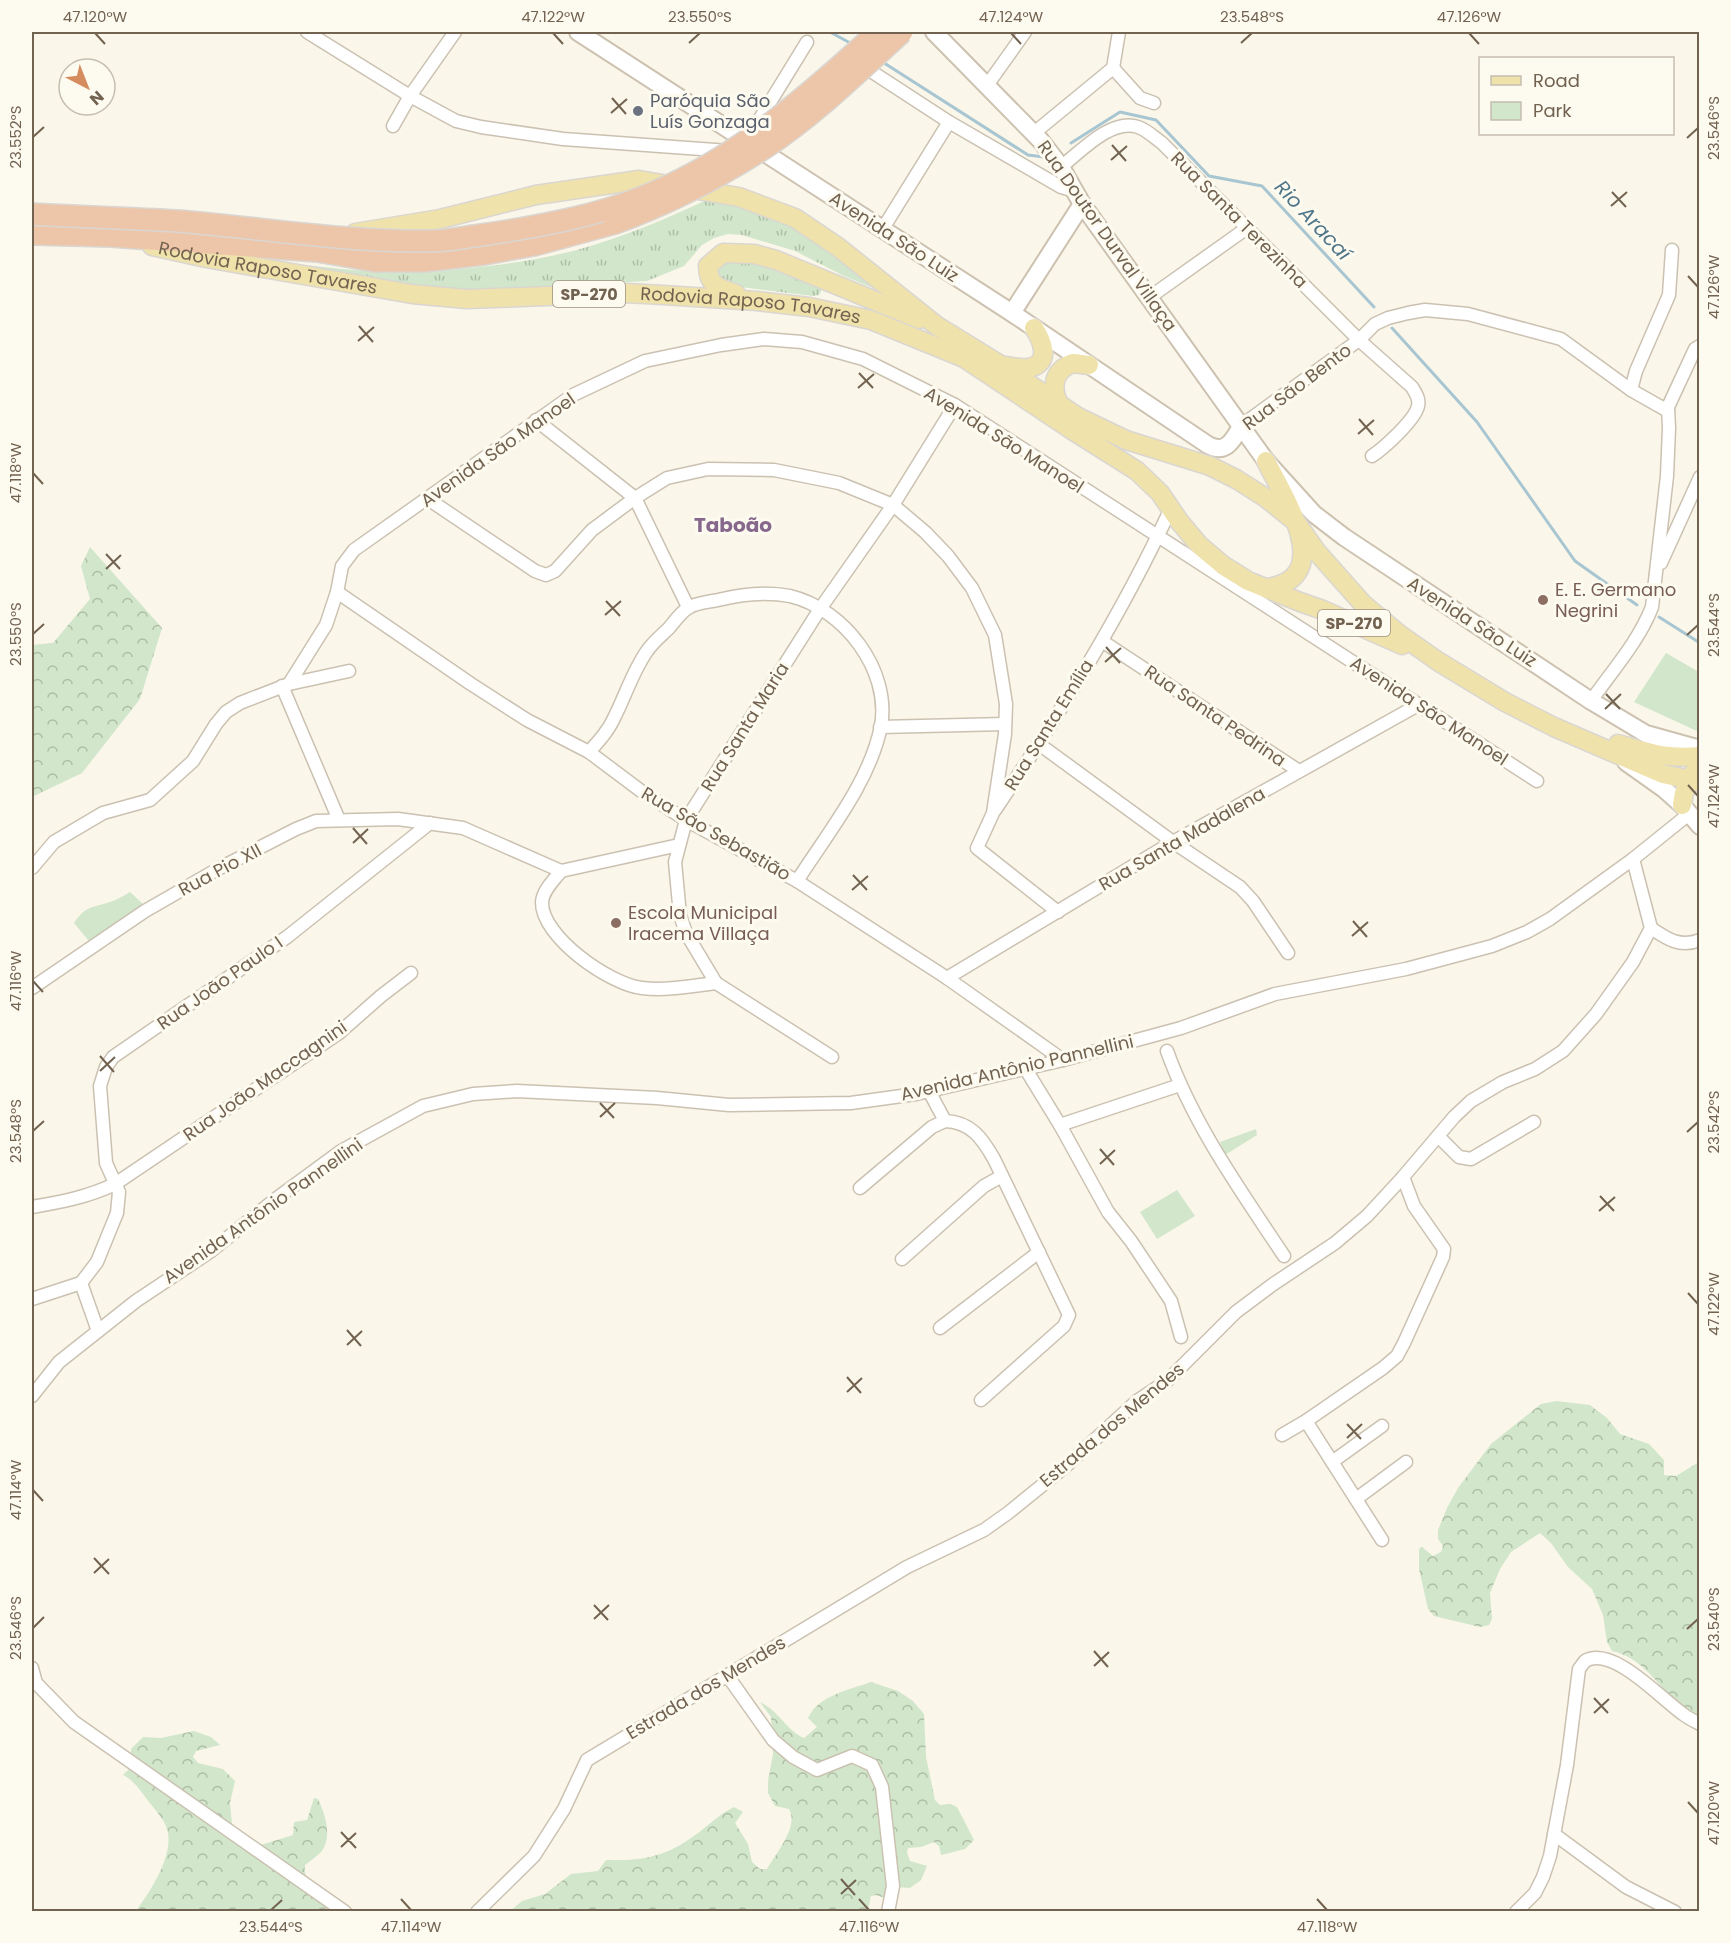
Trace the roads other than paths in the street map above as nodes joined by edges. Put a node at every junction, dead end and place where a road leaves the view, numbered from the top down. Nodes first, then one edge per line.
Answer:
1 (307, 32) edge
2 (455, 32) edge
3 (578, 32) edge
4 (878, 32) edge
5 (903, 32) edge
6 (934, 32) edge
7 (1025, 32) edge
8 (1119, 32) edge
9 (807, 42) dead end
10 (851, 58) dead end
11 (1113, 68) junction
12 (988, 84) junction
13 (410, 96) junction
14 (1155, 103) dead end
15 (949, 122) junction
16 (393, 126) dead end
17 (1034, 133) junction
18 (747, 141) junction
19 (766, 153) junction
20 (1061, 167) junction
21 (1079, 197) junction
22 (32, 214) edge
23 (1247, 228) junction
24 (882, 230) junction
25 (32, 234) edge
26 (110, 236) junction
27 (330, 237) junction
28 (1672, 250) dead end
29 (1150, 297) junction
30 (757, 301) junction
31 (1012, 313) junction
32 (937, 326) junction
33 (1034, 328) junction
34 (1359, 340) junction
35 (1698, 349) edge
36 (1089, 365) junction
37 (1002, 366) junction
38 (1631, 390) junction
39 (955, 405) junction
40 (1054, 409) junction
41 (1668, 411) junction
42 (536, 420) junction
43 (1242, 426) junction
44 (1208, 445) joint
45 (1372, 456) dead end
46 (1266, 461) junction
47 (1700, 477) edge
48 (635, 498) junction
49 (428, 499) junction
50 (894, 505) junction
51 (1171, 508) junction
52 (1296, 522) junction
53 (1158, 537) junction
54 (1170, 545) junction
55 (1199, 545) junction
56 (1657, 572) junction
57 (1267, 588) junction
58 (337, 592) junction
59 (688, 608) junction
60 (820, 609) junction
61 (1102, 641) junction
62 (1439, 662) junction
63 (349, 671) dead end
64 (286, 685) junction
65 (1591, 701) junction
66 (1418, 705) junction
67 (1005, 724) junction
68 (880, 727) junction
69 (1572, 734) junction
70 (1039, 744) junction
71 (1700, 749) edge
72 (589, 752) junction
73 (1615, 754) junction
74 (1700, 756) edge
75 (1299, 771) junction
76 (1696, 776) edge
77 (1537, 781) dead end
78 (993, 813) junction
79 (1690, 815) edge
80 (339, 820) junction
81 (686, 820) junction
82 (430, 823) junction
83 (1173, 842) junction
84 (679, 845) junction
85 (1633, 859) junction
86 (32, 868) edge
87 (561, 871) junction
88 (798, 881) junction
89 (1058, 912) junction
90 (1651, 928) junction
91 (1700, 940) edge
92 (1288, 953) dead end
93 (411, 973) dead end
94 (948, 978) junction
95 (716, 983) junction
96 (32, 988) edge
97 (1167, 1051) dead end
98 (832, 1057) dead end
99 (1063, 1060) junction
100 (1025, 1068) junction
101 (1180, 1085) junction
102 (928, 1091) junction
103 (945, 1121) junction
104 (1534, 1122) dead end
105 (1060, 1125) junction
106 (1438, 1136) junction
107 (1002, 1176) junction
108 (1403, 1177) junction
109 (116, 1184) junction
110 (860, 1188) dead end
111 (1390, 1192) junction
112 (1414, 1206) junction
113 (32, 1207) edge
114 (1039, 1252) junction
115 (1284, 1257) dead end
116 (902, 1259) dead end
117 (81, 1283) junction
118 (32, 1299) edge
119 (940, 1328) dead end
120 (98, 1330) junction
121 (1181, 1337) dead end
122 (32, 1396) edge
123 (981, 1400) dead end
124 (1306, 1421) junction
125 (1382, 1426) dead end
126 (1282, 1435) dead end
127 (1406, 1461) dead end
128 (1332, 1462) junction
129 (1356, 1500) junction
130 (1382, 1540) dead end
131 (32, 1668) edge
132 (727, 1676) junction
133 (1700, 1724) edge
134 (1554, 1834) junction
135 (345, 1911) edge
136 (477, 1911) edge
137 (888, 1911) edge
138 (1516, 1911) edge
139 (1675, 1911) edge

1 - 13 street
2 - 13 street
3 - 18 main road, Avenida São Luiz
4 - 27 highway, Rodovia Raposo Tavares / SP-270, bridge
5 - 26 highway, Rodovia Raposo Tavares / SP-270, bridge
6 - 12 main road, Rua Doutor Durval Villaça
7 - 12 street
8 - 11 street
9 - 18 street
10 - 15 street
11 - 14 street
11 - 17 street
12 - 17 main road, Rua Doutor Durval Villaça
13 - 16 street
13 - 19 street
15 - 21 street
15 - 24 street
17 - 20 main road, Rua Doutor Durval Villaça
18 - 19 main road, Avenida São Luiz
19 - 24 main road, Avenida São Luiz
20 - 21 main road, Rua Doutor Durval Villaça
20 - 23 street, Rua Santa Terezinha
21 - 29 main road, Rua Doutor Durval Villaça
21 - 31 main road
22 - 27 highway, Rodovia Raposo Tavares / SP-270, bridge
23 - 29 street
23 - 34 street, Rua Santa Terezinha
24 - 31 main road, Avenida São Luiz
25 - 26 highway, Rodovia Raposo Tavares / SP-270
26 - 30 main road, Rodovia Raposo Tavares / SP-270
27 - 32 main road, Rodovia Raposo Tavares / SP-270
28 - 38 street
29 - 43 main road, Rua Doutor Durval Villaça
30 - 32 main road
30 - 40 main road, Rodovia Raposo Tavares / SP-270
31 - 33 main road, Avenida São Luiz
32 - 37 main road, Rodovia Raposo Tavares / SP-270
33 - 36 main road, Avenida São Luiz
33 - 37 main road
34 - 38 street, Rua São Bento
34 - 43 street, Rua São Bento
34 - 45 street, Rua Santa Terezinha
35 - 41 street
36 - 40 main road
36 - 44 main road, Avenida São Luiz
37 - 40 main road, Rodovia Raposo Tavares / SP-270
38 - 41 street
39 - 42 street, Avenida São Manoel
39 - 50 street, Rua Santa Maria
39 - 53 street, Avenida São Manoel
40 - 51 main road, SP-270
40 - 52 main road, Rodovia Raposo Tavares / SP-270
41 - 56 street
42 - 48 street
42 - 49 street, Avenida São Manoel
43 - 44 main road, Rua São Bento
43 - 46 main road, Rua Doutor Durval Villaça
46 - 52 main road
46 - 65 main road, Avenida São Luiz
47 - 56 street
48 - 49 street
48 - 50 street
48 - 59 street
49 - 58 street, Avenida São Manoel
50 - 60 street, Rua Santa Maria
50 - 67 street
51 - 53 street, Rua Santa Emília
51 - 55 main road, SP-270
52 - 57 main road
52 - 62 main road, SP-270
53 - 54 street, Avenida São Manoel
53 - 61 street, Rua Santa Emília
54 - 55 street
54 - 66 street, Avenida São Manoel
55 - 57 main road, SP-270
56 - 65 street
57 - 62 main road, SP-270
58 - 64 street, Avenida São Manoel
58 - 72 street, Rua São Sebastião
59 - 60 street
59 - 72 street
60 - 68 street
60 - 81 street, Rua Santa Maria
61 - 70 street, Rua Santa Emília
61 - 75 street, Rua Santa Pedrina
62 - 69 main road, SP-270
63 - 64 street
64 - 80 street
64 - 86 street
65 - 71 main road, Avenida São Luiz
66 - 75 street, Rua Santa Madalena
66 - 77 street, Avenida São Manoel
67 - 68 street
67 - 78 street
68 - 88 street
69 - 73 main road, SP-270
69 - 74 main road
70 - 78 street, Rua Santa Emília
70 - 83 street
72 - 81 street, Rua São Sebastião
73 - 76 main road, SP-270
73 - 79 main road
75 - 83 street, Rua Santa Madalena
76 - 79 main road
78 - 89 street
79 - 85 street, Avenida Antônio Pannellini
80 - 82 street, Rua Pio XII
80 - 96 street, Rua Pio XII
81 - 84 street, Rua Santa Maria
81 - 88 street, Rua São Sebastião
82 - 87 street, Rua Pio XII
82 - 109 street, Rua João Paulo I
83 - 89 street, Rua Santa Madalena
83 - 92 street
84 - 87 street
84 - 95 street, Rua Santa Maria
85 - 90 street
85 - 99 street, Avenida Antônio Pannellini
87 - 95 street
88 - 94 street, Rua São Sebastião
89 - 94 street, Rua Santa Madalena
90 - 91 street
90 - 106 street, Estrada dos Mendes
93 - 109 street, Rua João Maccagnini
94 - 99 street, Rua São Sebastião
95 - 98 street, Rua Santa Maria
97 - 101 street
99 - 100 street, Avenida Antônio Pannellini
100 - 102 street, Avenida Antônio Pannellini
100 - 105 street
101 - 105 street
101 - 115 street
102 - 103 street
102 - 120 street, Avenida Antônio Pannellini
103 - 107 street
103 - 110 street
104 - 106 street
105 - 121 street
106 - 108 street, Estrada dos Mendes
107 - 114 street
107 - 116 street
108 - 111 street, Estrada dos Mendes
108 - 112 street
109 - 113 street, Rua João Maccagnini
109 - 117 street, Rua João Paulo I
111 - 112 street
111 - 132 street, Estrada dos Mendes
112 - 124 street
114 - 119 street
114 - 123 street
117 - 118 street
117 - 120 street
120 - 122 street, Avenida Antônio Pannellini
124 - 126 street
124 - 128 street
125 - 128 street
127 - 129 street
128 - 129 street
129 - 130 street
131 - 135 street
132 - 136 street, Estrada dos Mendes
132 - 137 street
133 - 134 street
134 - 138 street
134 - 139 street

